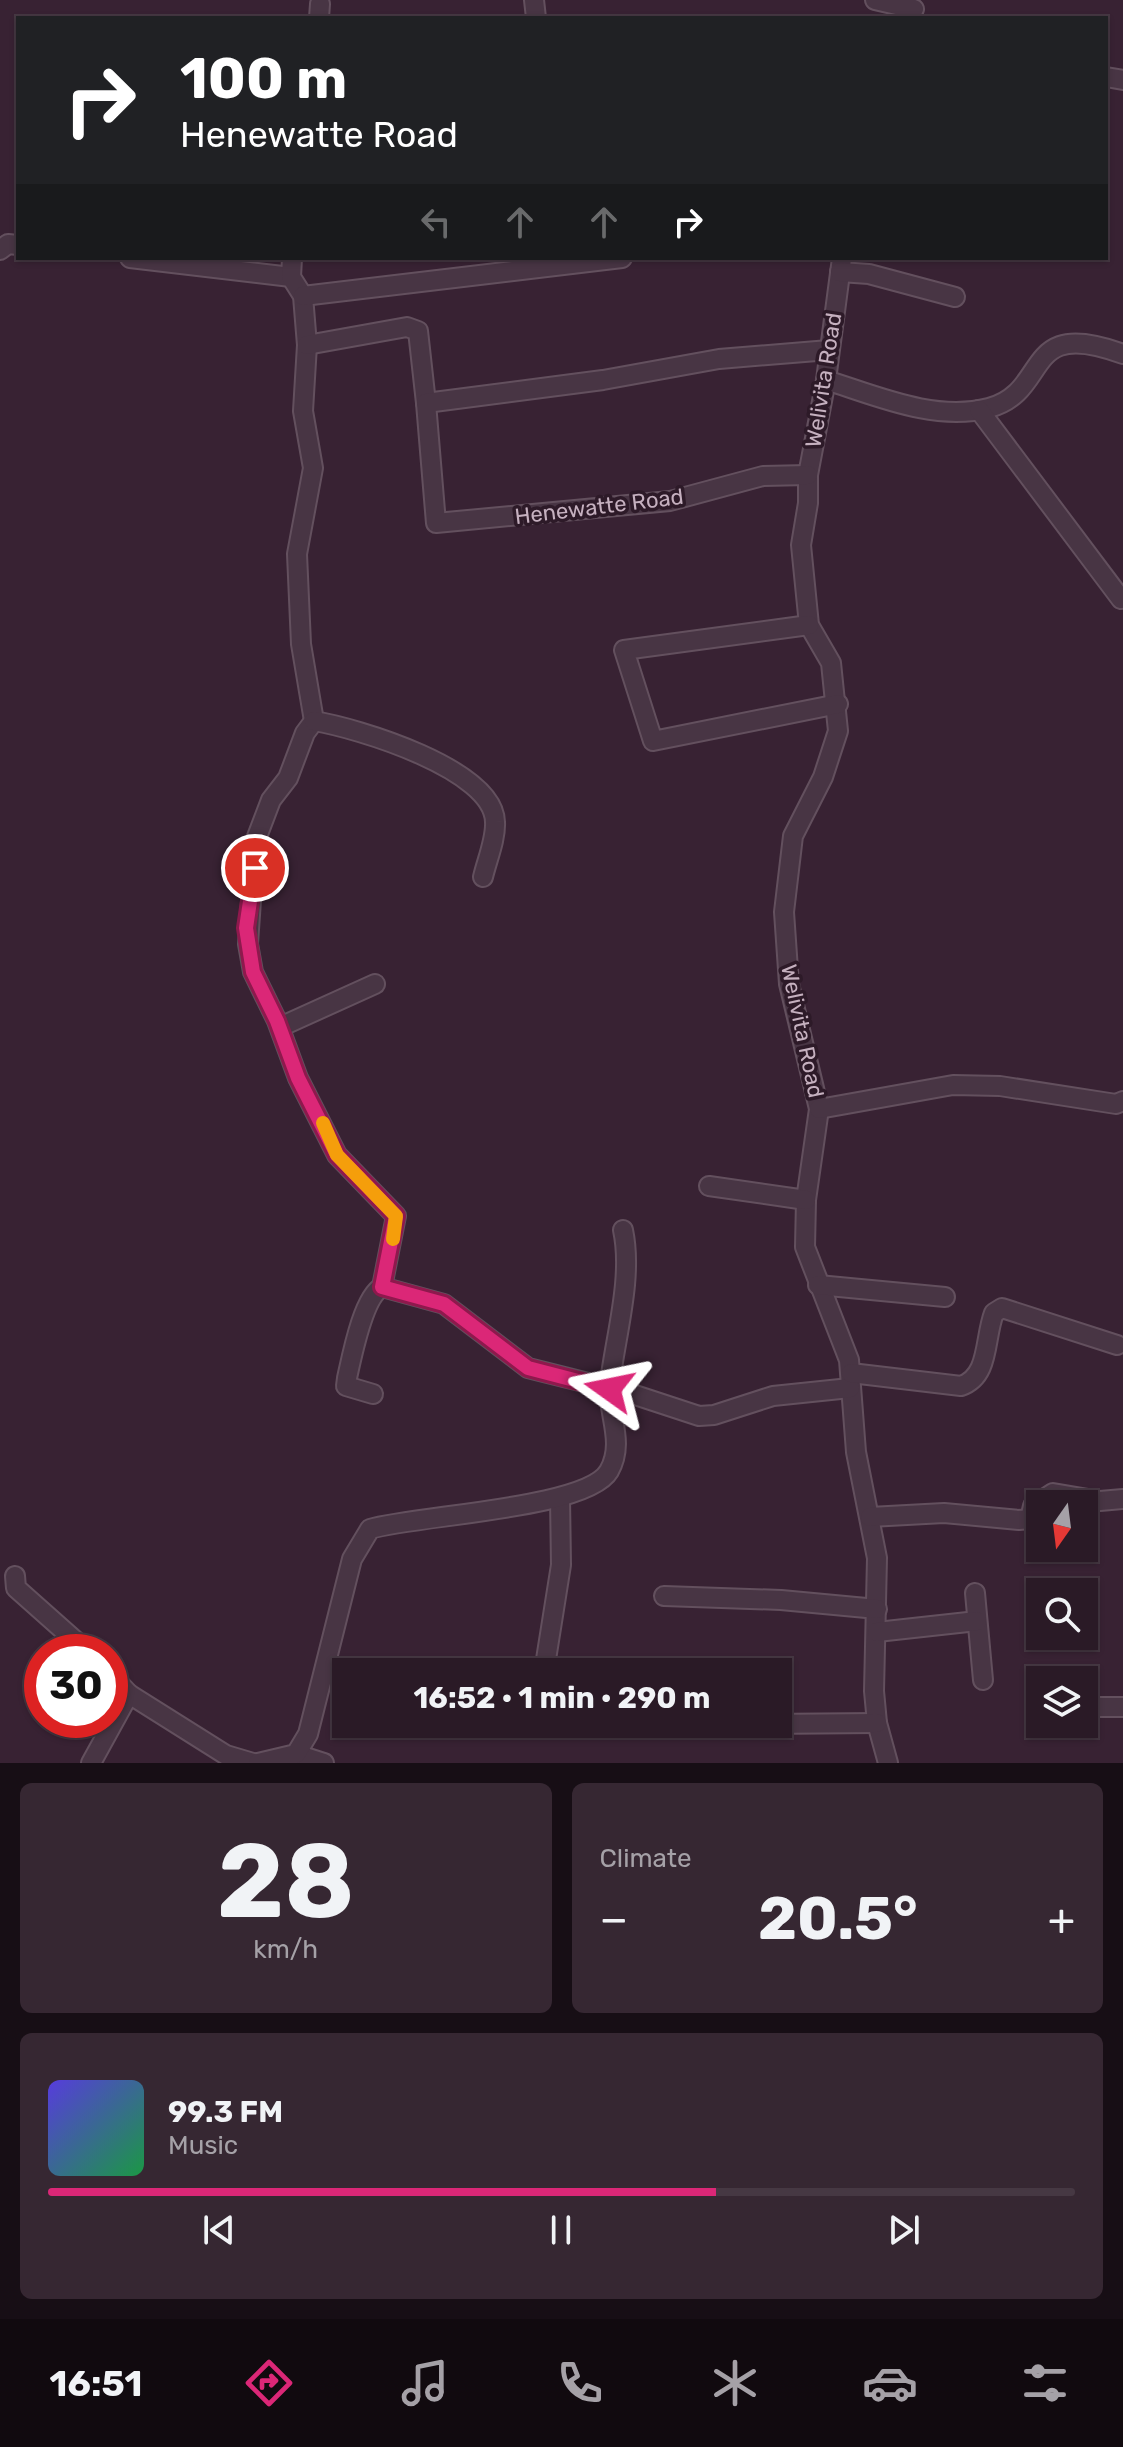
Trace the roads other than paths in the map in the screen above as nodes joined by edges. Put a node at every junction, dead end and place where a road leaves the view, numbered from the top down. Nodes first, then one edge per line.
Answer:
1 (875, 0) edge
2 (914, 9) edge
3 (162, 260) edge
4 (605, 260) edge
5 (841, 265) edge
6 (292, 268) edge
7 (303, 296) junction
8 (955, 297) dead end
9 (307, 345) junction
10 (829, 350) junction
11 (1123, 354) edge
12 (826, 380) junction
13 (426, 403) junction
14 (979, 410) junction
15 (808, 475) junction
16 (1121, 599) edge
17 (809, 625) junction
18 (838, 704) junction
19 (314, 721) junction
20 (483, 877) dead end
21 (375, 984) dead end
22 (280, 1027) junction
23 (1123, 1101) edge
24 (819, 1109) junction
25 (709, 1186) dead end
26 (806, 1200) junction
27 (623, 1230) dead end
28 (818, 1285) junction
29 (382, 1287) junction
30 (945, 1297) dead end
31 (1117, 1345) dead end
32 (850, 1380) junction
33 (609, 1389) junction
34 (373, 1394) dead end
35 (560, 1498) junction
36 (1123, 1499) edge
37 (870, 1517) junction
38 (15, 1576) dead end
39 (975, 1593) dead end
40 (664, 1596) dead end
41 (877, 1609) junction
42 (977, 1621) junction
43 (877, 1632) junction
44 (68, 1634) edge
45 (546, 1658) edge
46 (983, 1680) dead end
47 (129, 1694) joint
48 (1098, 1707) edge
49 (1123, 1707) edge
50 (877, 1723) junction
51 (792, 1724) edge
52 (296, 1754) junction
53 (225, 1759) edge
54 (91, 1763) edge
55 (256, 1763) edge
56 (324, 1763) edge
57 (888, 1763) edge

1 - 2 street
3 - 6 street
4 - 7 street
5 - 8 street
5 - 10 street, Welivita Road
6 - 7 street
7 - 9 street
9 - 13 street
9 - 19 street
10 - 12 street, Welivita Road
10 - 13 street
11 - 14 street
12 - 14 street
12 - 15 street, Welivita Road
13 - 15 street, Henewatte Road
14 - 16 street
15 - 17 street, Welivita Road
17 - 18 street, Welivita Road
17 - 18 street
18 - 24 street, Welivita Road
19 - 20 street
19 - 22 street
21 - 22 street
22 - 29 street
23 - 24 street
24 - 26 street, Welivita Road
25 - 26 street
26 - 28 street, Welivita Road
27 - 33 street
28 - 30 street
28 - 32 street, Welivita Road
29 - 33 street
29 - 34 street
31 - 32 street
32 - 33 street
32 - 37 street, Welivita Road
33 - 35 street
35 - 45 street
35 - 52 street
36 - 37 street
37 - 41 street, Welivita Road
38 - 44 street
39 - 42 street
40 - 41 street
41 - 43 street, Welivita Road
42 - 43 street
42 - 46 street
43 - 50 street, Welivita Road
47 - 53 street
47 - 54 street
48 - 49 street
50 - 51 street
50 - 57 street, Welivita Road
52 - 55 street
52 - 56 street
53 - 55 street

